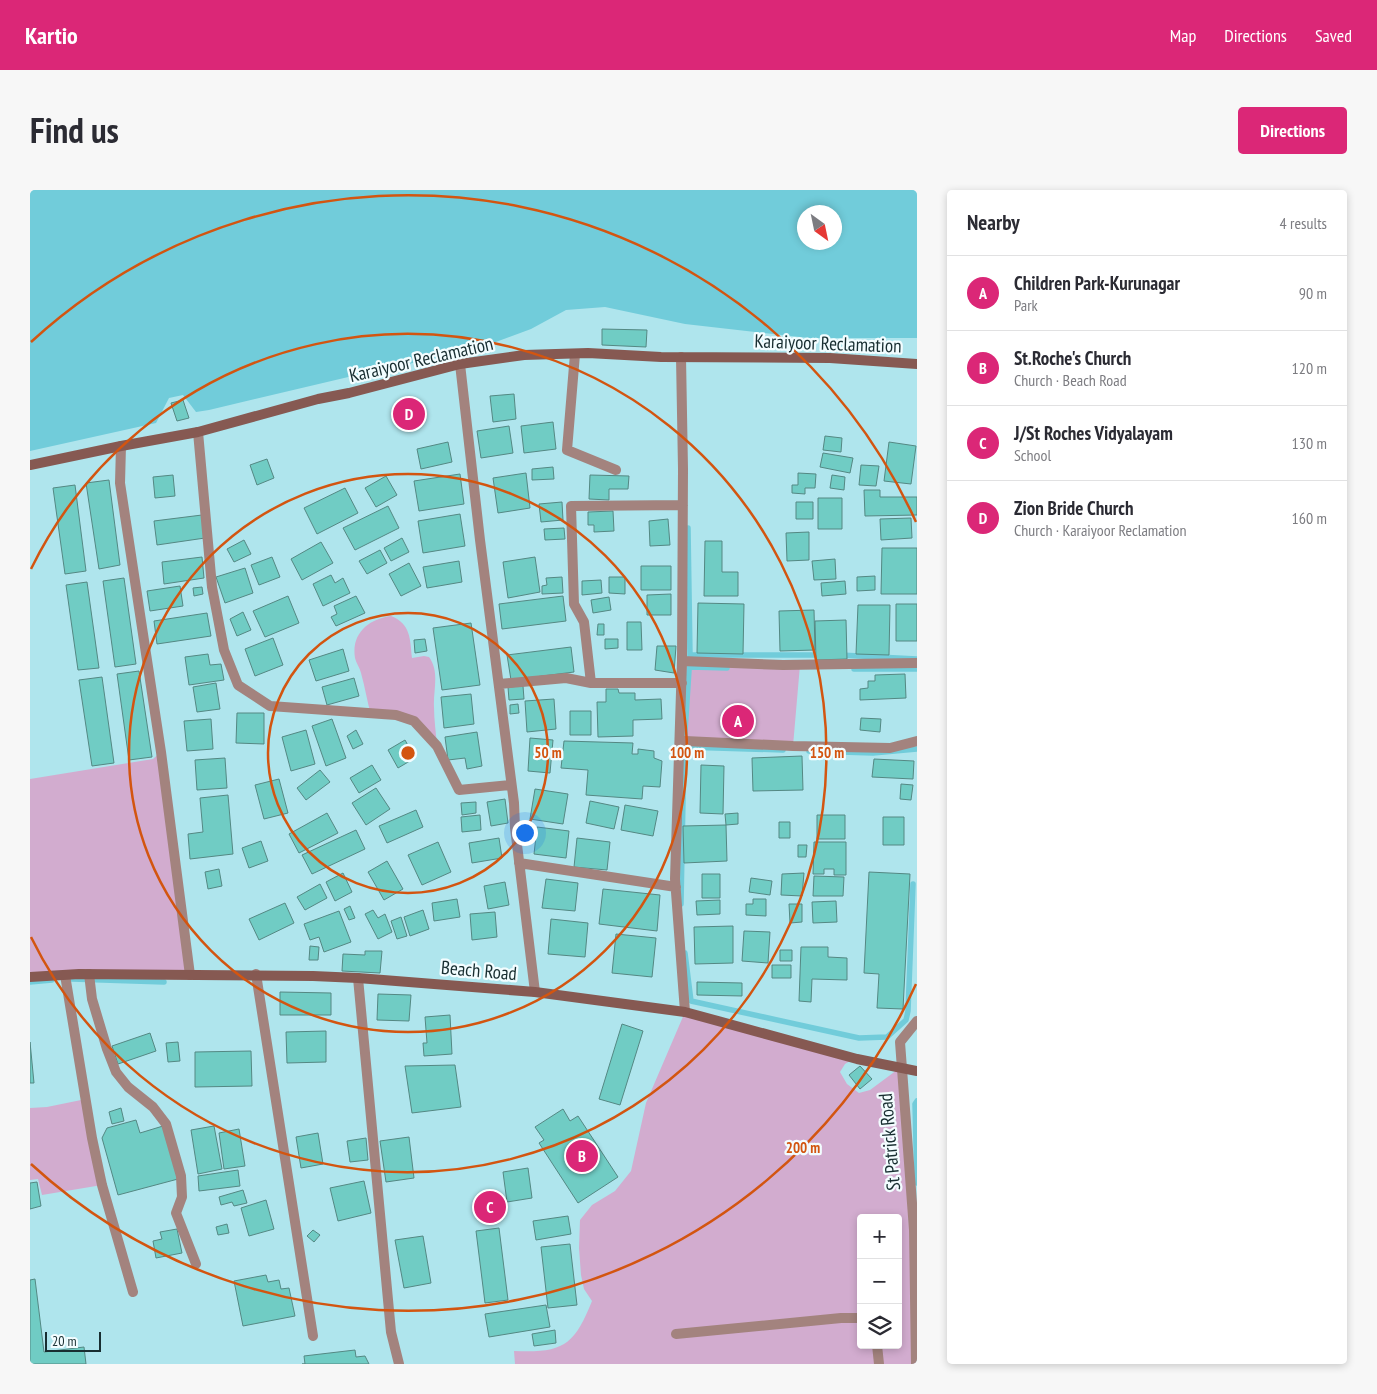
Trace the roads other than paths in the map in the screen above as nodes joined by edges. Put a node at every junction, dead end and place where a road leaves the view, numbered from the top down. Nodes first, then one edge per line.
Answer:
1 (575, 354) junction
2 (681, 357) junction
3 (460, 364) junction
4 (917, 364) edge
5 (198, 432) junction
6 (121, 446) junction
7 (30, 465) edge
8 (616, 470) dead end
9 (683, 505) junction
10 (682, 661) junction
11 (917, 663) edge
12 (591, 683) junction
13 (682, 683) junction
14 (499, 684) junction
15 (917, 741) edge
16 (681, 743) junction
17 (511, 784) junction
18 (518, 863) junction
19 (676, 887) junction
20 (89, 974) junction
21 (256, 974) junction
22 (65, 975) junction
23 (190, 975) junction
24 (30, 976) edge
25 (358, 978) junction
26 (535, 992) junction
27 (685, 1012) junction
28 (917, 1021) edge
29 (901, 1067) junction
30 (917, 1071) edge
31 (916, 1260) edge
32 (196, 1264) dead end
33 (133, 1292) dead end
34 (857, 1318) edge
35 (676, 1334) dead end
36 (313, 1336) dead end
37 (877, 1349) edge
38 (399, 1364) edge
39 (879, 1364) edge
40 (916, 1364) edge

1 - 2 main road, Karaiyoor Reclamation
1 - 3 main road, Karaiyoor Reclamation
1 - 8 street
2 - 4 main road, Karaiyoor Reclamation
2 - 9 street
3 - 5 main road, Karaiyoor Reclamation
3 - 14 street
5 - 6 main road, Karaiyoor Reclamation
5 - 17 street
6 - 7 main road, Karaiyoor Reclamation
6 - 23 street
9 - 10 street
9 - 12 street
10 - 11 street
10 - 13 street
12 - 13 street
12 - 14 street
13 - 16 street
14 - 17 street
15 - 16 street
16 - 19 street
17 - 18 street
18 - 19 street
18 - 26 street
19 - 27 street
20 - 22 main road, Beach Road
20 - 23 main road, Beach Road
20 - 32 street
21 - 23 main road, Beach Road
21 - 25 main road, Beach Road
21 - 36 street
22 - 24 main road, Beach Road
22 - 33 street
25 - 26 main road, Beach Road
25 - 38 street
26 - 27 main road, Beach Road
27 - 29 main road, Beach Road
28 - 29 street, St Patrick Road
29 - 30 main road, Beach Road
29 - 31 street, St Patrick Road
31 - 40 street, St Patrick Road
34 - 35 street
37 - 39 street

